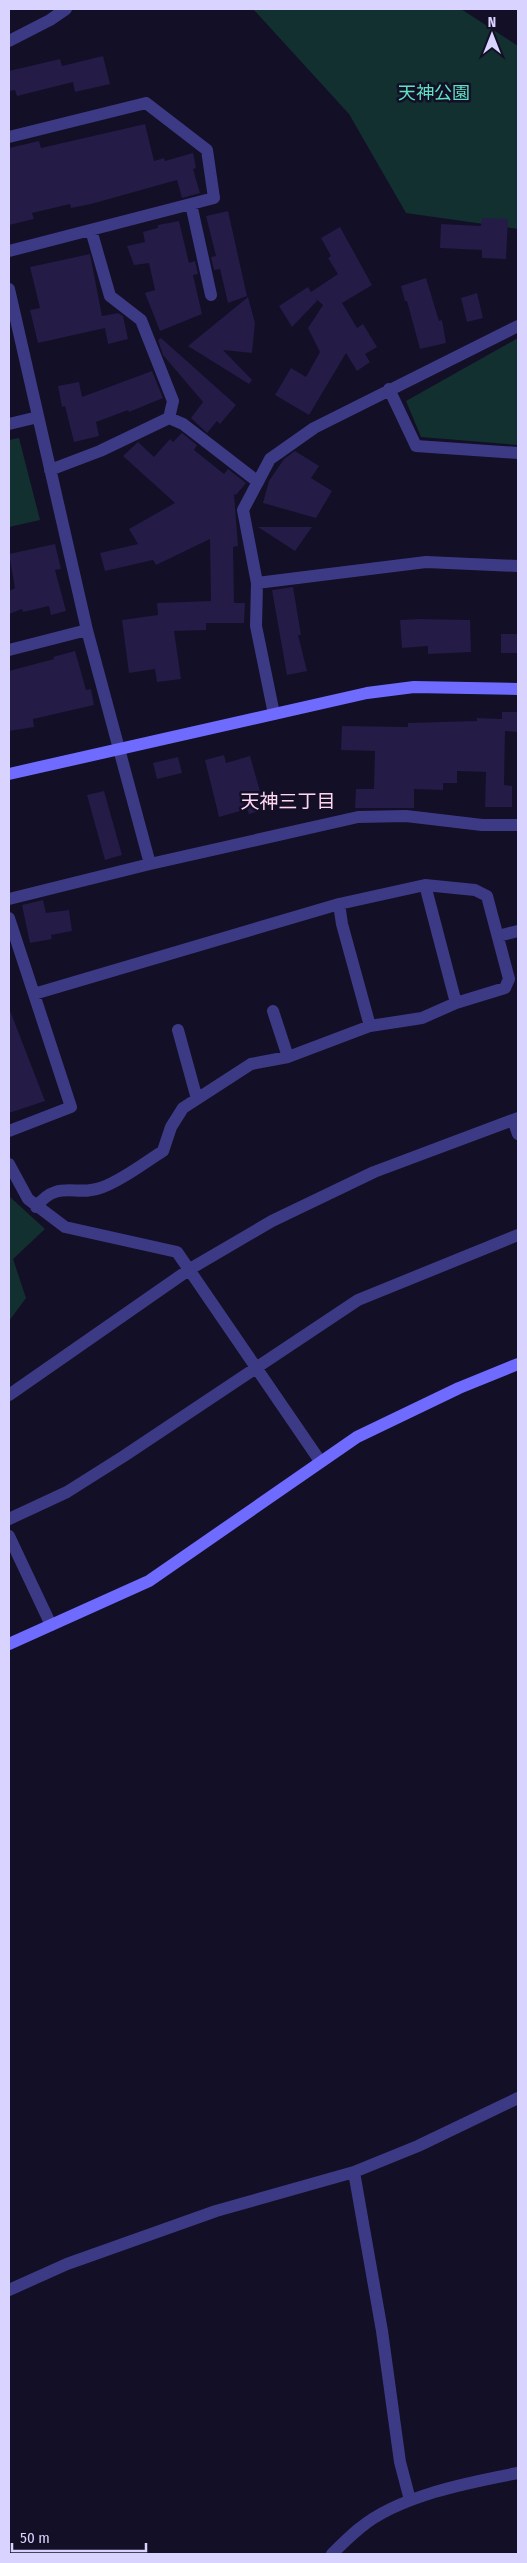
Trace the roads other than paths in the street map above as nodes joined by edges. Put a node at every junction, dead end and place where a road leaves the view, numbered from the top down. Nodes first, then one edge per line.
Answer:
1 (66, 9) edge
2 (9, 41) edge
3 (9, 137) edge
4 (191, 204) junction
5 (91, 230) junction
6 (9, 251) edge
7 (9, 288) edge
8 (211, 295) dead end
9 (11, 310) edge
10 (518, 326) edge
11 (390, 389) junction
12 (38, 417) junction
13 (169, 418) junction
14 (9, 424) edge
15 (518, 454) edge
16 (50, 470) junction
17 (258, 482) junction
18 (518, 566) edge
19 (258, 583) junction
20 (87, 630) junction
21 (9, 650) edge
22 (518, 690) edge
23 (274, 714) junction
24 (119, 748) junction
25 (9, 774) edge
26 (518, 825) edge
27 (150, 864) junction
28 (425, 885) junction
29 (9, 899) edge
30 (339, 904) junction
31 (9, 918) edge
32 (518, 931) edge
33 (498, 936) junction
34 (34, 994) junction
35 (456, 1003) junction
36 (273, 1011) dead end
37 (370, 1026) junction
38 (178, 1030) dead end
39 (288, 1057) junction
40 (197, 1099) junction
41 (516, 1119) edge
42 (9, 1131) edge
43 (518, 1134) edge
44 (9, 1164) edge
45 (36, 1207) junction
46 (518, 1235) edge
47 (190, 1270) junction
48 (518, 1364) edge
49 (256, 1368) junction
50 (9, 1394) edge
51 (320, 1461) junction
52 (9, 1519) edge
53 (9, 1536) edge
54 (52, 1625) junction
55 (9, 1644) edge
56 (518, 2098) edge
57 (354, 2172) junction
58 (9, 2290) edge
59 (518, 2474) edge
60 (410, 2500) junction
61 (332, 2554) edge

1 - 2 street
3 - 4 street
4 - 5 street
4 - 8 street
5 - 6 street
5 - 13 street
7 - 9 street
9 - 12 street
10 - 11 street
11 - 15 street
11 - 17 street
12 - 14 street
12 - 16 street
13 - 16 street
13 - 17 street
16 - 20 street
17 - 19 street
18 - 19 street
19 - 23 street
20 - 21 street
20 - 24 street
22 - 23 street
23 - 24 street
24 - 25 street
24 - 27 street
26 - 27 street
27 - 29 street
28 - 30 street
28 - 33 street
28 - 35 street
30 - 34 street
30 - 37 street
31 - 34 street
32 - 33 street
33 - 35 street
34 - 42 street
35 - 37 street
36 - 39 street
37 - 39 street
38 - 40 street
39 - 40 street
40 - 45 street
41 - 43 street
41 - 47 street
44 - 45 street
45 - 47 street
46 - 49 street
47 - 49 street
47 - 50 street
48 - 51 street
49 - 51 street
49 - 52 street
51 - 54 street
53 - 54 street
54 - 55 street
56 - 57 street
57 - 58 street
57 - 60 street
59 - 60 street
60 - 61 street

